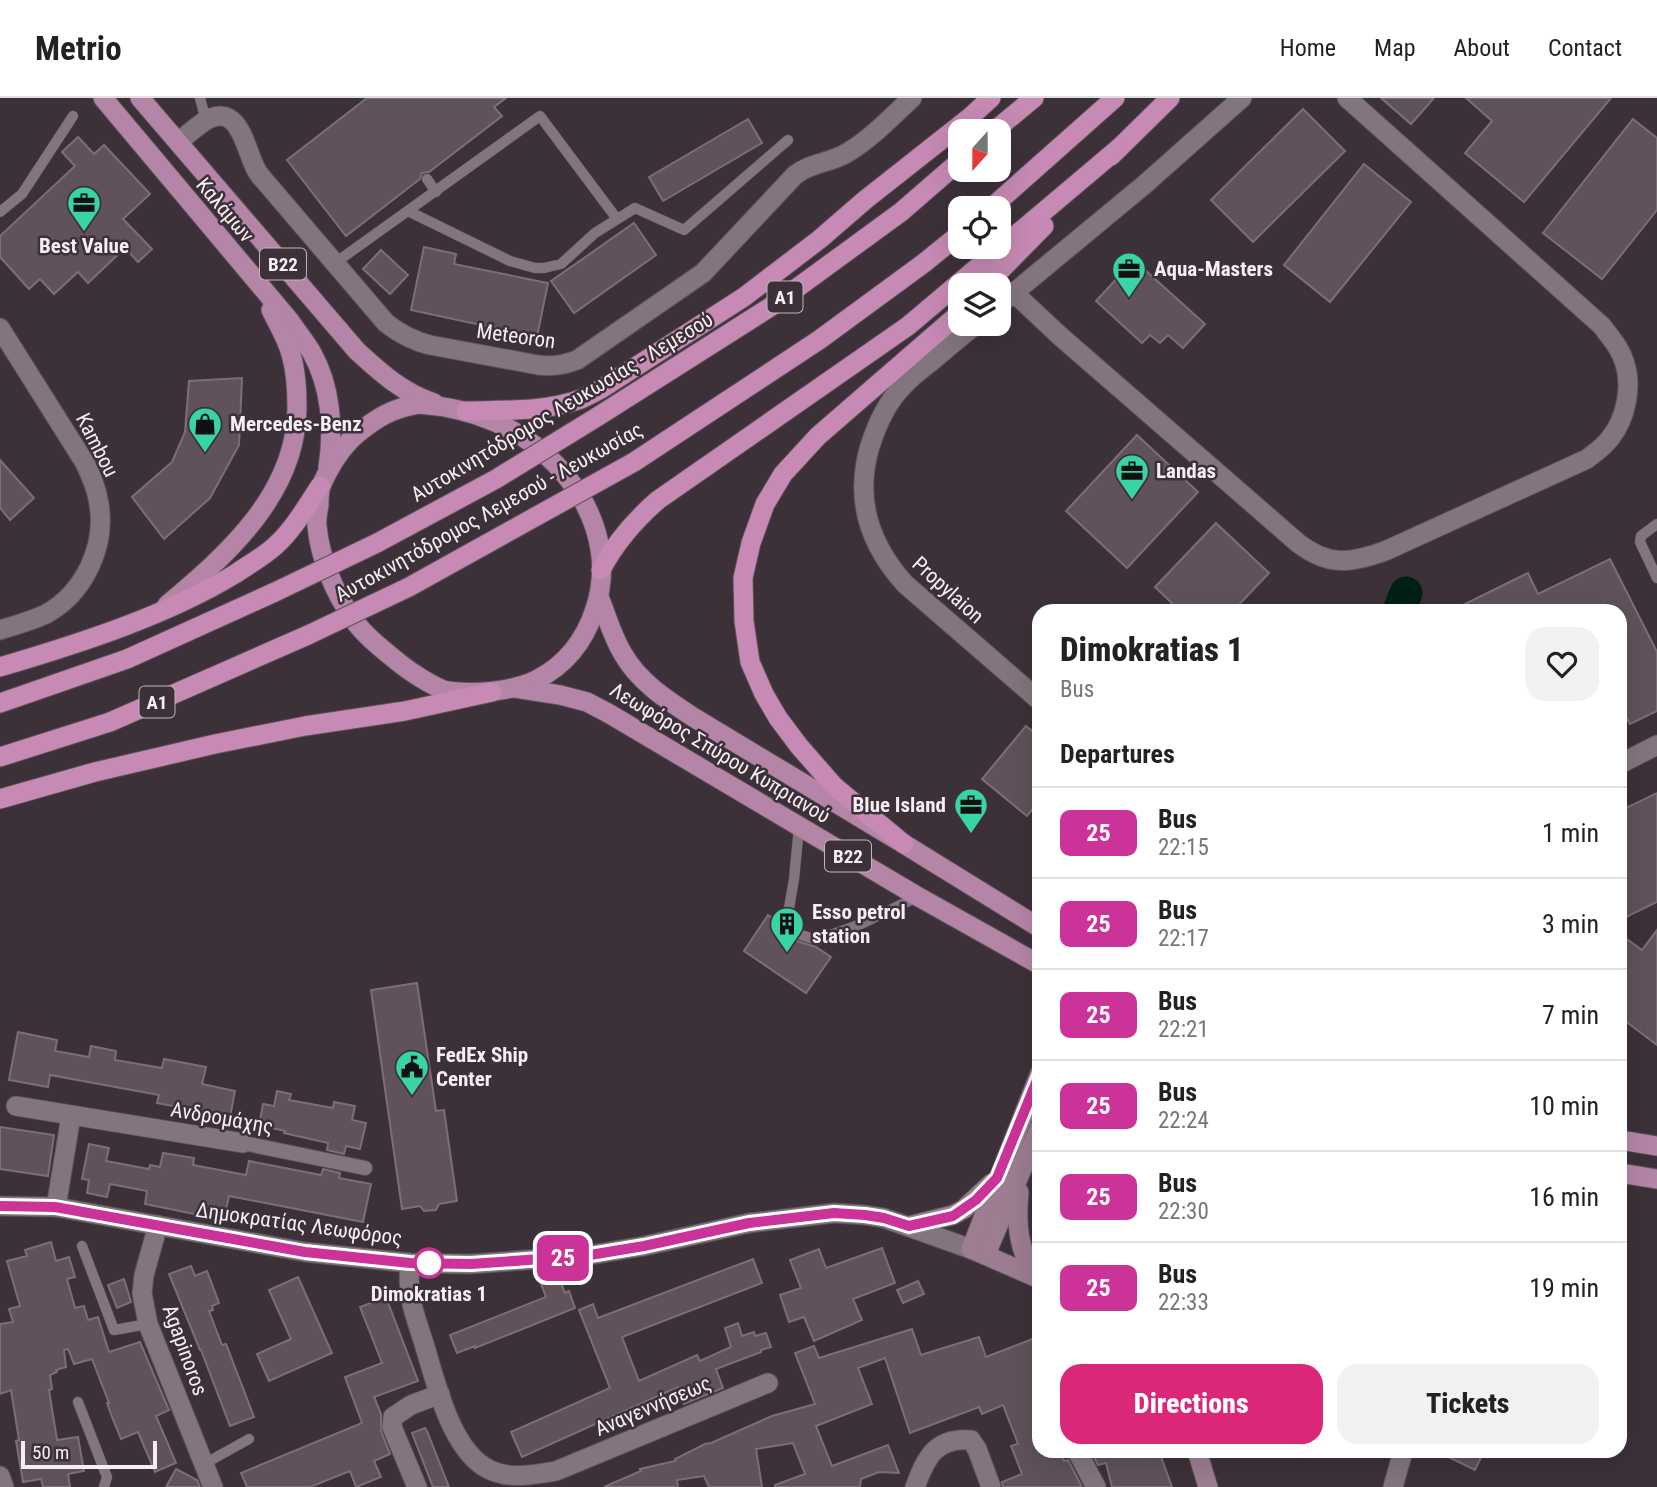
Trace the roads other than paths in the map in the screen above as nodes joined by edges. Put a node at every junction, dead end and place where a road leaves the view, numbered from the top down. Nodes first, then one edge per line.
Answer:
1 (103, 98) edge
2 (140, 98) edge
3 (200, 98) edge
4 (912, 98) edge
5 (991, 98) edge
6 (1034, 98) edge
7 (1115, 98) edge
8 (1170, 98) edge
9 (1242, 98) edge
10 (1347, 98) edge
11 (73, 116) dead end
12 (1009, 119) edge
13 (206, 121) junction
14 (788, 139) dead end
15 (178, 142) junction
16 (1119, 148) junction
17 (948, 171) edge
18 (427, 179) dead end
19 (436, 192) junction
20 (1005, 196) edge
21 (408, 211) junction
22 (0, 212) edge
23 (617, 219) junction
24 (948, 244) edge
25 (335, 263) junction
26 (998, 273) edge
27 (260, 287) junction
28 (1011, 296) edge
29 (1011, 302) edge
30 (948, 323) edge
31 (0, 330) edge
32 (962, 336) edge
33 (445, 406) junction
34 (466, 411) junction
35 (323, 480) junction
36 (1657, 524) edge
37 (601, 570) junction
38 (1657, 578) edge
39 (599, 597) junction
40 (158, 612) junction
41 (0, 630) edge
42 (0, 667) edge
43 (514, 688) junction
44 (492, 692) junction
45 (1032, 694) edge
46 (0, 704) edge
47 (1657, 745) edge
48 (0, 757) edge
49 (1627, 760) edge
50 (0, 799) edge
51 (799, 827) junction
52 (904, 844) junction
53 (918, 896) junction
54 (1032, 923) edge
55 (1032, 962) edge
56 (1032, 1093) edge
57 (16, 1106) dead end
58 (71, 1116) junction
59 (1627, 1141) edge
60 (243, 1143) joint
61 (1032, 1146) edge
62 (1657, 1146) edge
63 (365, 1168) dead end
64 (1020, 1174) junction
65 (1627, 1174) edge
66 (997, 1178) junction
67 (1657, 1179) edge
68 (0, 1206) edge
69 (55, 1207) junction
70 (158, 1225) junction
71 (909, 1226) junction
72 (82, 1246) dead end
73 (979, 1252) junction
74 (410, 1263) junction
75 (1032, 1269) edge
76 (1032, 1276) edge
77 (148, 1324) junction
78 (768, 1382) dead end
79 (440, 1394) junction
80 (78, 1402) dead end
81 (249, 1439) dead end
82 (1081, 1458) edge
83 (1199, 1458) edge
84 (1401, 1458) edge
85 (204, 1464) junction
86 (0, 1476) edge
87 (559, 1479) edge
88 (4, 1487) edge
89 (104, 1487) edge
90 (213, 1487) edge
91 (417, 1487) edge
92 (915, 1487) edge
93 (991, 1487) edge
94 (1096, 1487) edge
95 (1208, 1487) edge
96 (1393, 1487) edge

1 - 27 main road, Καλάμων / B22
2 - 15 main road, Καλάμων / B22
3 - 13 lane
4 - 25 street, Meteoron
5 - 34 highway
6 - 12 highway
7 - 20 highway
8 - 16 highway
9 - 28 street
10 - 29 street
11 - 22 lane
13 - 15 street
13 - 25 street, Meteoron
14 - 23 lane
15 - 33 main road, Καλάμων / B22
16 - 26 highway
16 - 37 highway
17 - 46 highway, Αυτοκινητόδρομος Λευκωσίας - Λεμεσού / A1, bridge
18 - 19 lane
19 - 21 lane
19 - 23 lane
21 - 23 lane
21 - 25 lane
24 - 48 highway, Αυτοκινητόδρομος Λεμεσού - Λευκωσίας / A1, bridge
27 - 35 main road, Καλάμων / B22
27 - 40 main road
30 - 52 highway
31 - 41 street, Kambou
32 - 45 street, Propylaion
33 - 34 main road, B22
33 - 35 main road, B22
34 - 37 main road, B22
35 - 40 highway
35 - 44 main road, B22
36 - 38 lane
37 - 39 main road, B22
39 - 43 main road, B22
39 - 52 main road, Λεωφόρος Σπύρου Κυπριανού / B22
40 - 42 highway
43 - 44 main road, B22
43 - 51 main road, Λεωφόρος Σπύρου Κυπριανού / B22
44 - 50 highway
47 - 49 street
51 - 53 main road, Λεωφόρος Σπύρου Κυπριανού / B22
51 - 53 lane
52 - 54 main road, Λεωφόρος Σπύρου Κυπριανού / B22
53 - 55 main road, Λεωφόρος Σπύρου Κυπριανού / B22
56 - 66 main road
57 - 58 street, Ανδρομάχης
58 - 60 street, Ανδρομάχης
58 - 69 street
59 - 62 main road
60 - 63 street, Ανδρομάχης
61 - 64 main road
64 - 73 main road
64 - 75 main road
65 - 67 main road
66 - 71 main road
66 - 73 main road
68 - 69 street, Δημοκρατίας Λεωφόρος
69 - 70 street, Δημοκρατίας Λεωφόρος
70 - 74 street, Δημοκρατίας Λεωφόρος
70 - 77 street, Agapinoros
71 - 73 street, Δημοκρατίας Λεωφόρος
71 - 74 street, Δημοκρατίας Λεωφόρος
72 - 77 lane
73 - 76 main road, Δημοκρατίας Λεωφόρος
74 - 79 street, Αναγεννήσεως
77 - 85 street, Agapinoros
78 - 87 street, Αναγεννήσεως
79 - 87 street, Αναγεννήσεως
79 - 91 street
80 - 89 lane
81 - 85 lane
82 - 94 street
83 - 95 main road
84 - 96 street
85 - 90 street, Agapinoros
86 - 88 street
92 - 93 street

